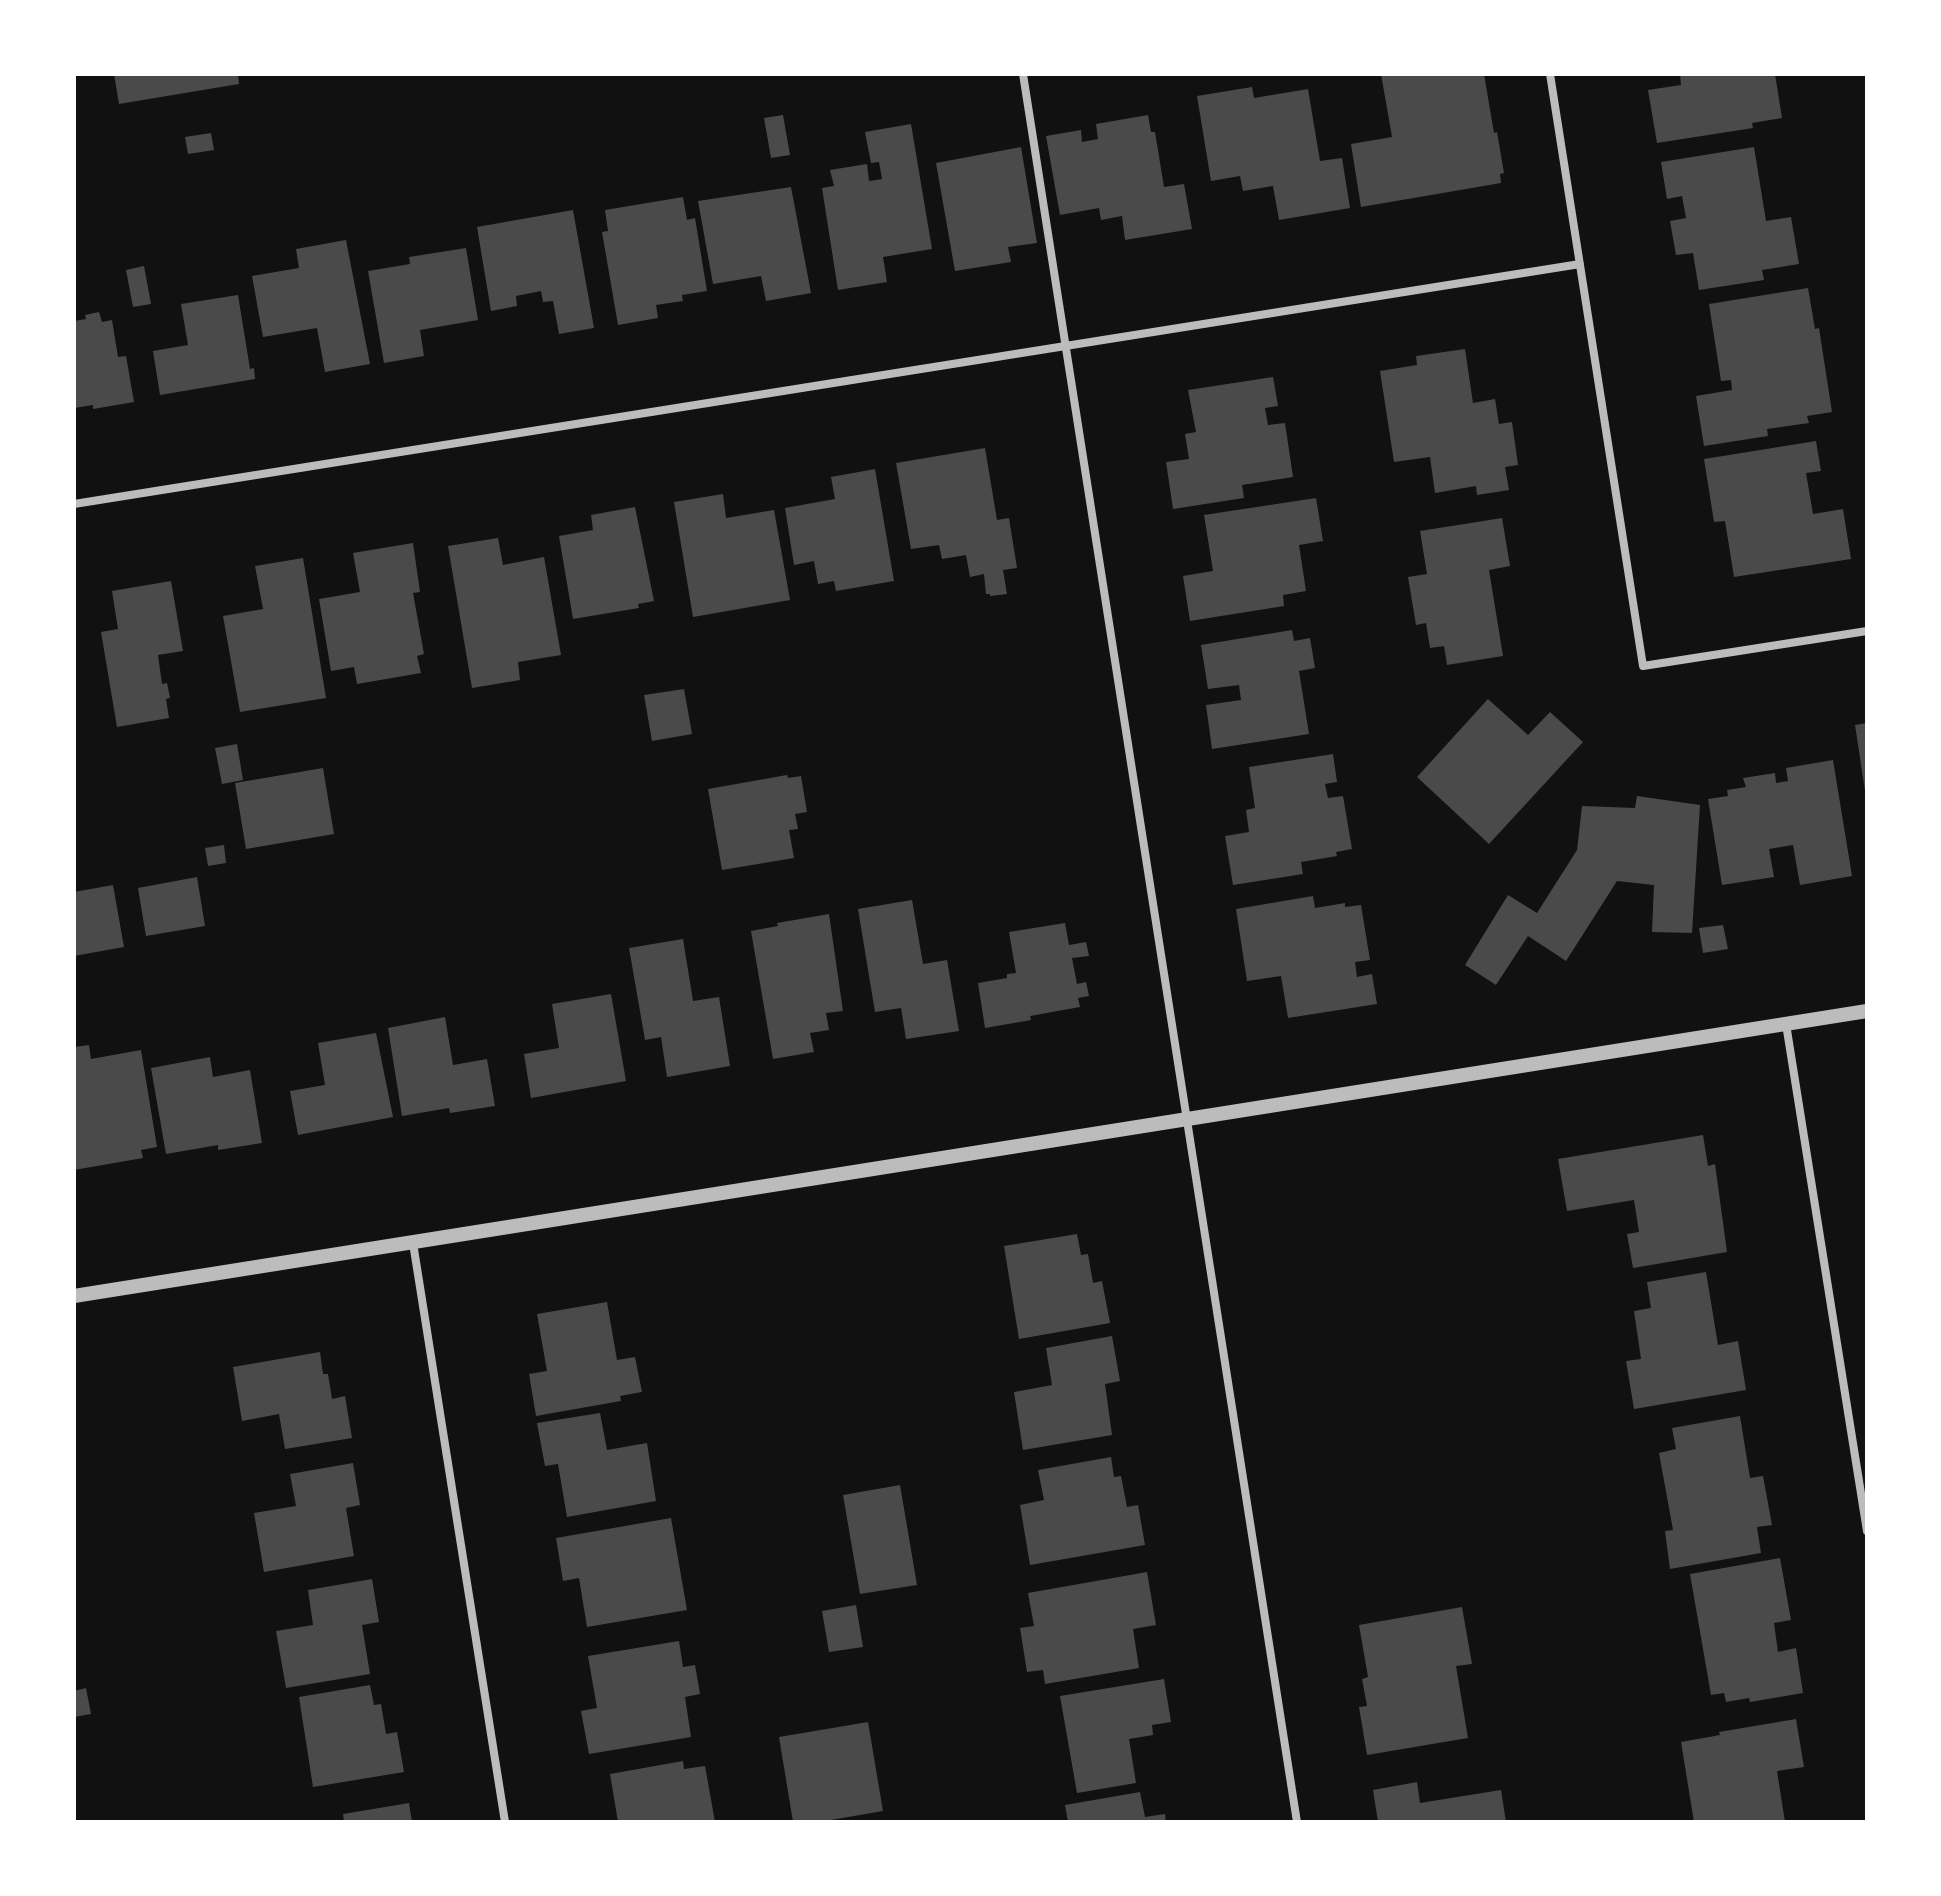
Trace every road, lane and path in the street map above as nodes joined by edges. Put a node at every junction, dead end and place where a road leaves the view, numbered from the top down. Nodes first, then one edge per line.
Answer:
1 (1023, 74) edge
2 (1550, 74) edge
3 (1580, 264) junction
4 (1066, 346) junction
5 (74, 504) edge
6 (1867, 631) edge
7 (1867, 1011) edge
8 (1786, 1024) junction
9 (1188, 1119) junction
10 (413, 1243) junction
11 (74, 1296) edge
12 (1867, 1531) edge
13 (505, 1822) edge
14 (1297, 1822) edge

1 - 4 street
2 - 3 street
3 - 4 street
3 - 6 street
4 - 5 street
4 - 9 street
7 - 8 street
8 - 9 street
8 - 12 street
9 - 10 street
9 - 14 street
10 - 11 street
10 - 13 street

